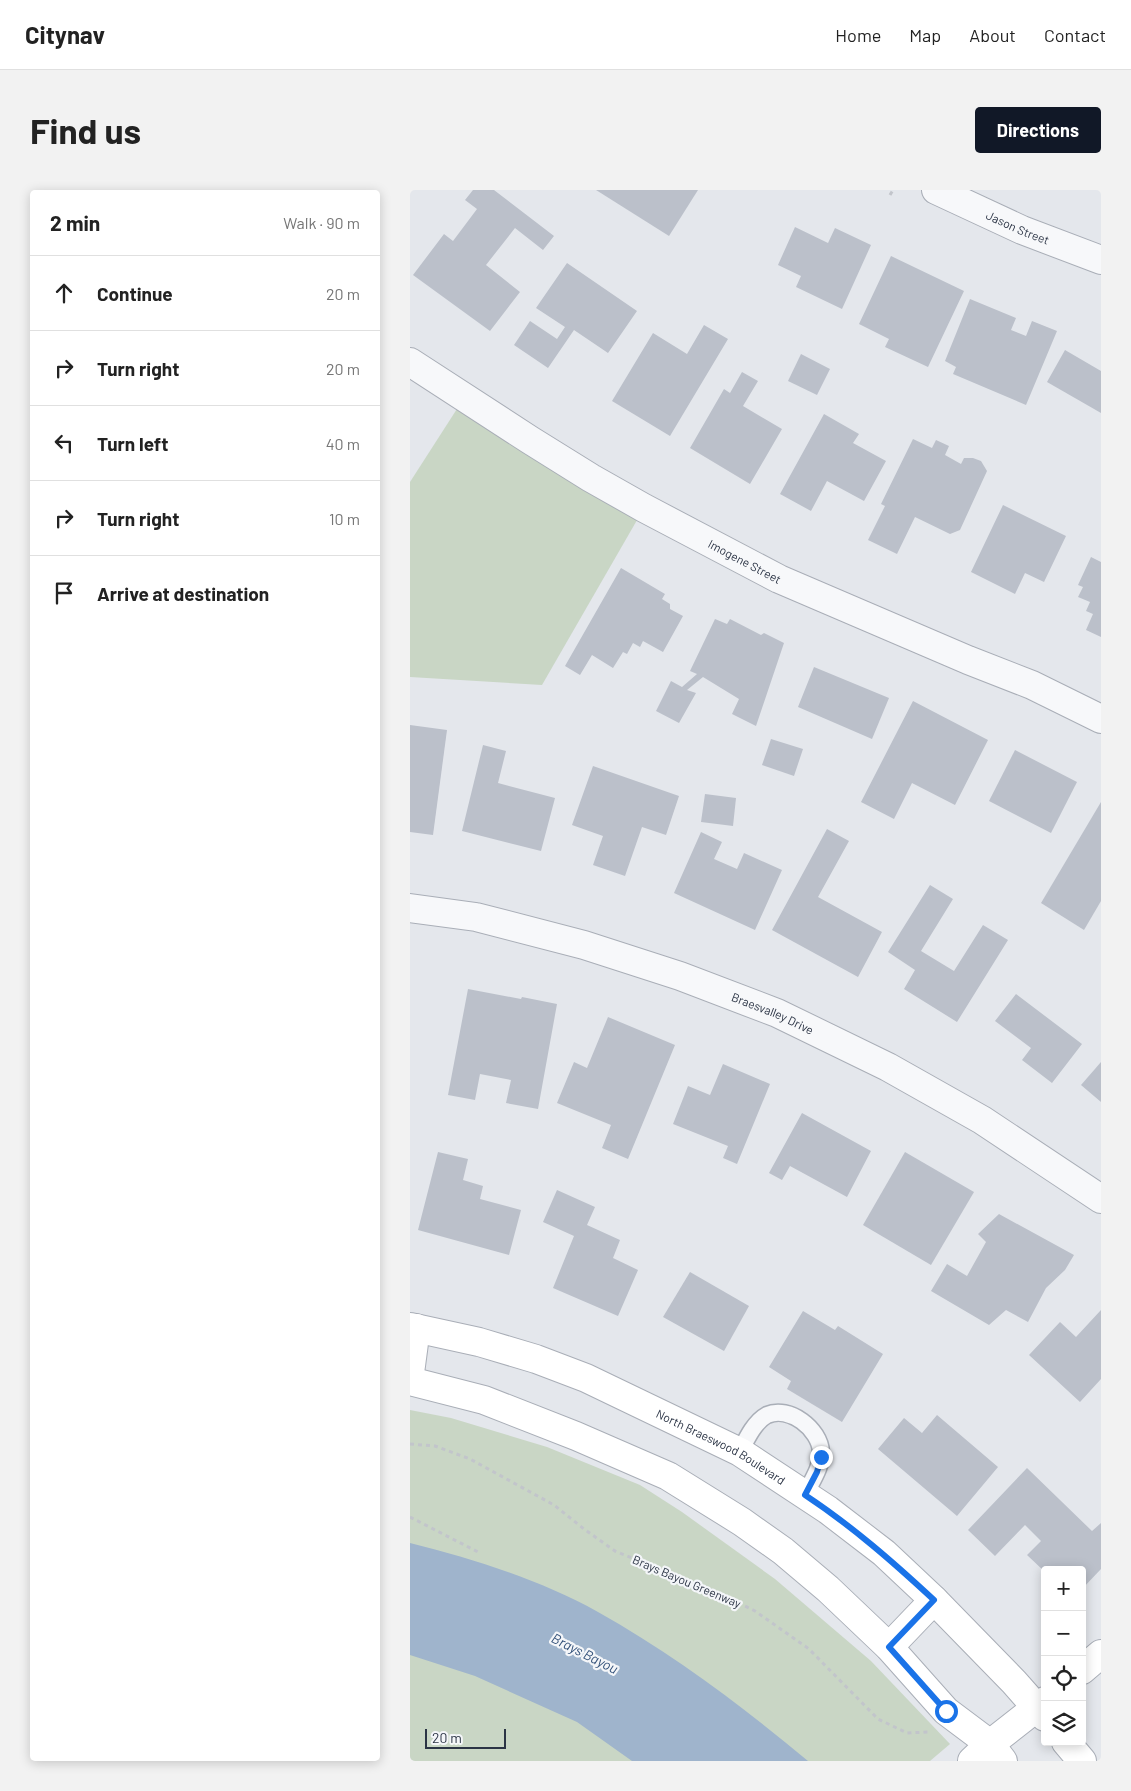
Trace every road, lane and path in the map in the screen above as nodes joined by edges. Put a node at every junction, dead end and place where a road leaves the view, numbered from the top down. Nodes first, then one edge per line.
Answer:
1 (893, 190) edge
2 (936, 190) edge
3 (890, 195) dead end
4 (1101, 260) edge
5 (410, 362) edge
6 (1101, 719) edge
7 (410, 908) edge
8 (1101, 1199) edge
9 (413, 1327) edge
10 (410, 1373) edge
11 (410, 1381) edge
12 (410, 1444) edge
13 (740, 1452) junction
14 (805, 1495) junction
15 (410, 1517) edge
16 (478, 1552) dead end
17 (934, 1600) junction
18 (889, 1647) junction
19 (1101, 1654) edge
20 (1086, 1667) edge
21 (1041, 1708) edge
22 (1041, 1710) edge
23 (933, 1731) dead end
24 (1069, 1746) edge
25 (988, 1755) edge
26 (1082, 1761) edge

1 - 3 path
2 - 4 street, Jason Street
5 - 6 street, Imogene Street
7 - 8 street, Braesvalley Drive
9 - 10 main road
9 - 13 main road, North Braeswood Boulevard
11 - 18 main road
12 - 23 path, Brays Bayou Greenway
13 - 14 main road, North Braeswood Boulevard
13 - 14 lane
14 - 17 main road, North Braeswood Boulevard
15 - 16 path
17 - 18 main road
17 - 21 main road, North Braeswood Boulevard
18 - 25 main road
19 - 20 main road
22 - 25 main road
24 - 26 main road

